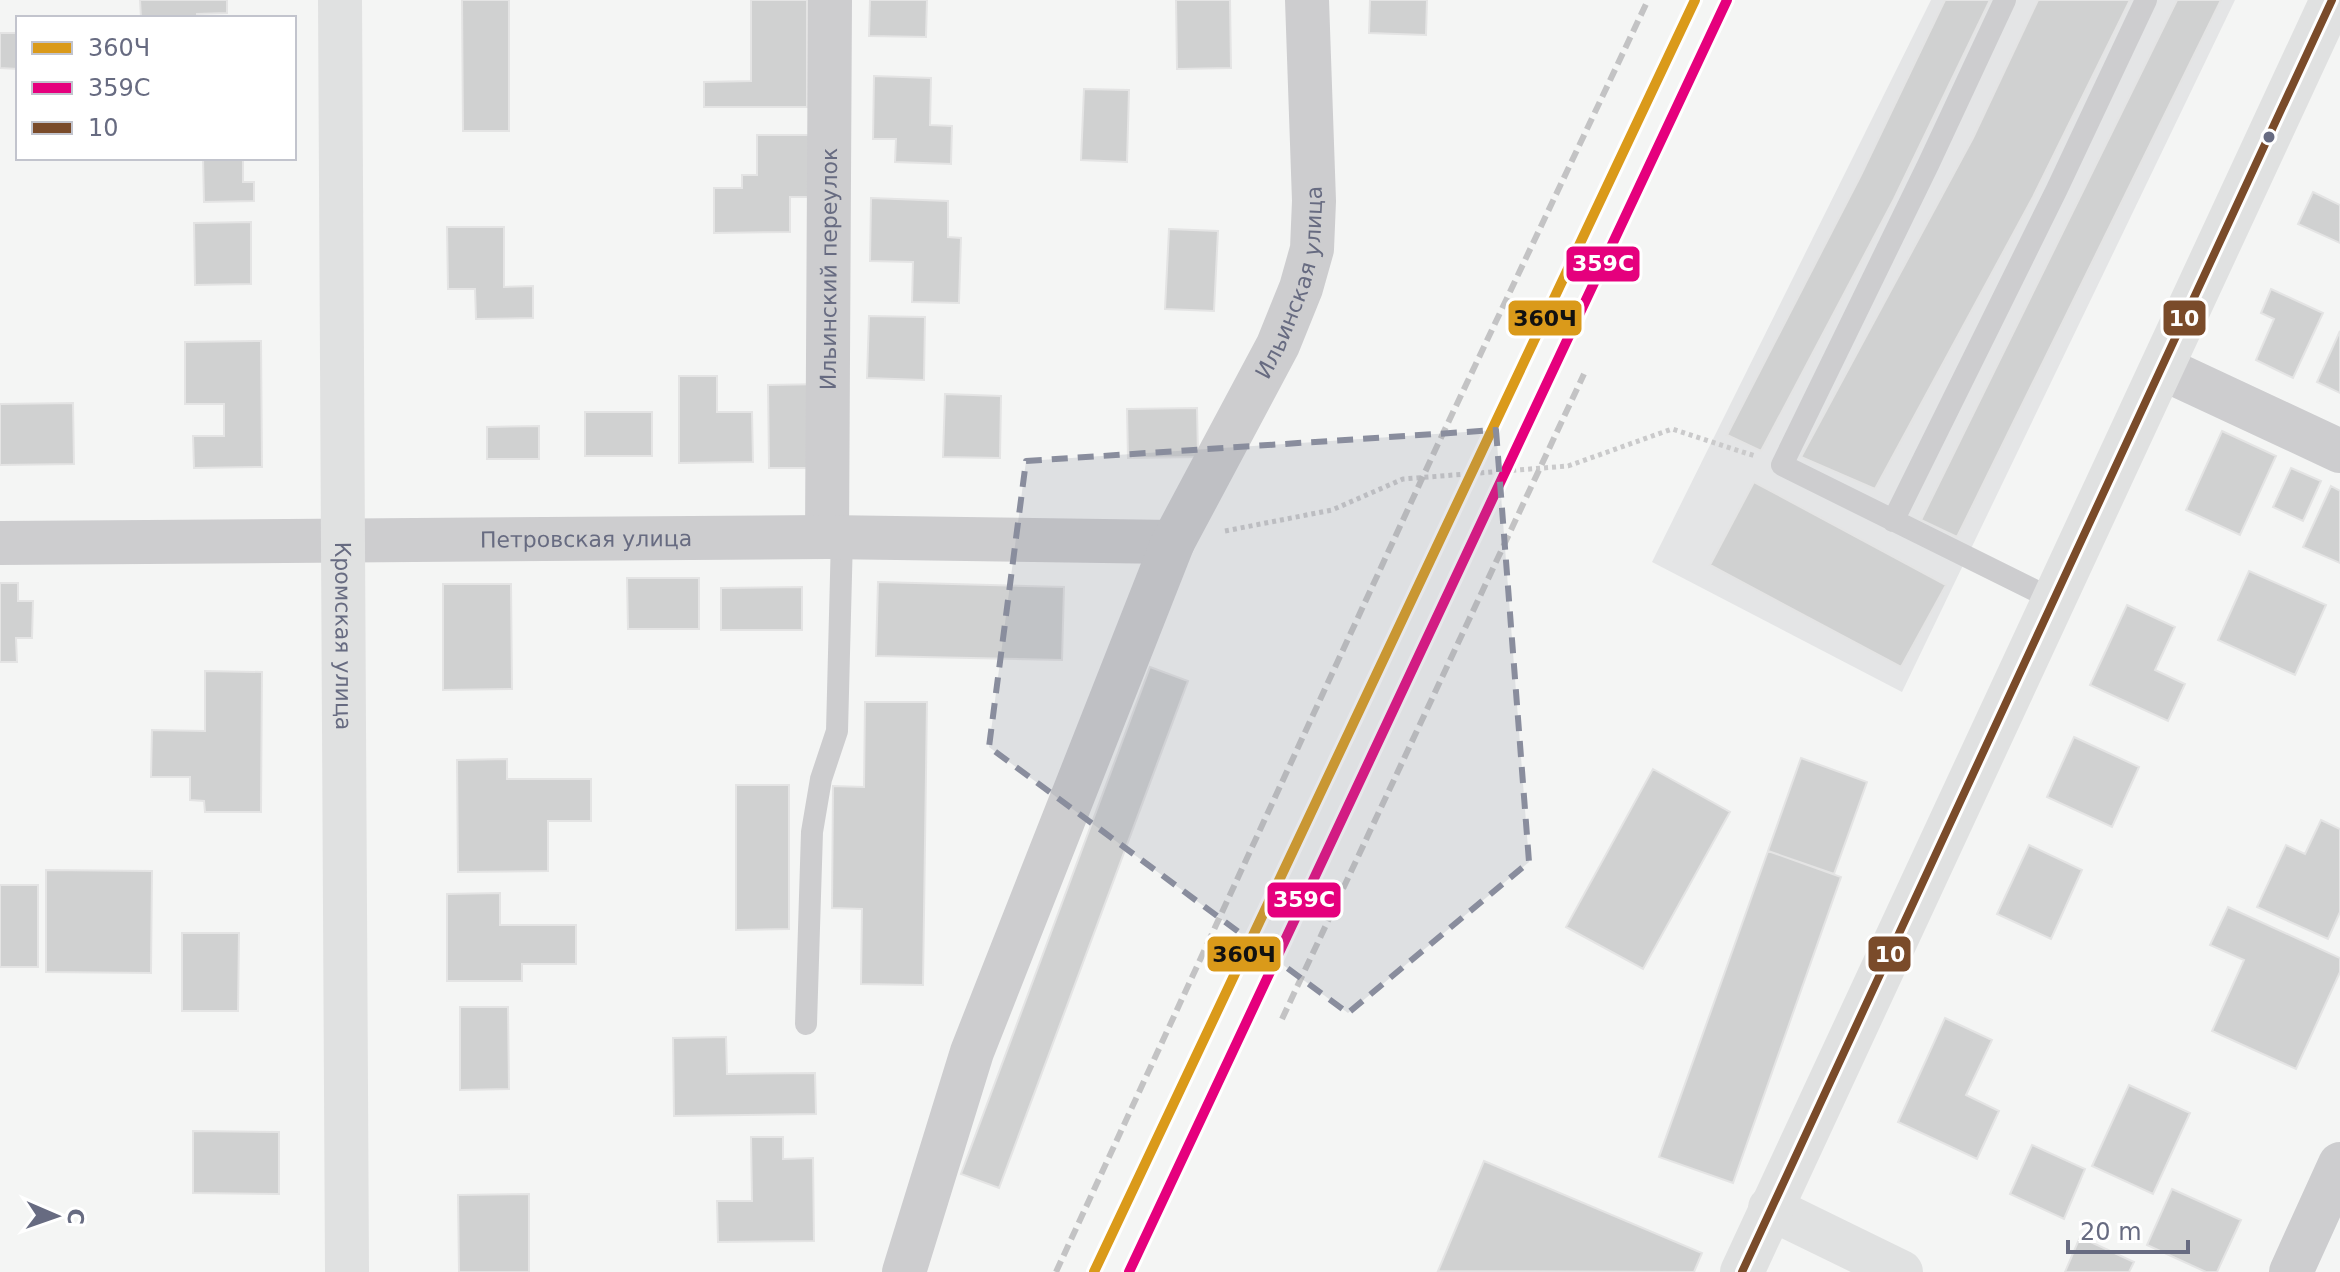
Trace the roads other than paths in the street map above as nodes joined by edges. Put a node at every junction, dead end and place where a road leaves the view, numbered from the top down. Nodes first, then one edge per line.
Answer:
1 (340, 0) edge
2 (830, 0) edge
3 (1307, 0) edge
4 (2005, 0) edge
5 (2146, 0) edge
6 (2332, 0) edge
7 (2162, 368) junction
8 (2340, 451) edge
9 (1893, 521) junction
10 (835, 537) junction
11 (343, 539) junction
12 (1173, 542) junction
13 (0, 543) edge
14 (2054, 600) junction
15 (806, 1024) dead end
16 (2340, 1164) edge
17 (1770, 1208) junction
18 (347, 1272) edge
19 (904, 1272) edge
20 (1742, 1272) edge
21 (1901, 1272) edge
22 (2291, 1272) edge

1 - 11 street, Кромская улица
2 - 10 street, Ильинский переулок
3 - 12 street, Ильинская улица
4 - 9 lane
5 - 9 lane
6 - 7 street
7 - 8 street
7 - 14 street
9 - 14 lane
10 - 11 street, Петровская улица
10 - 12 street, Петровская улица
10 - 15 lane
11 - 13 street, Петровская улица
11 - 18 street, Кромская улица
12 - 19 street, Ильинская улица
14 - 17 street
16 - 22 street
17 - 20 street
17 - 21 street

